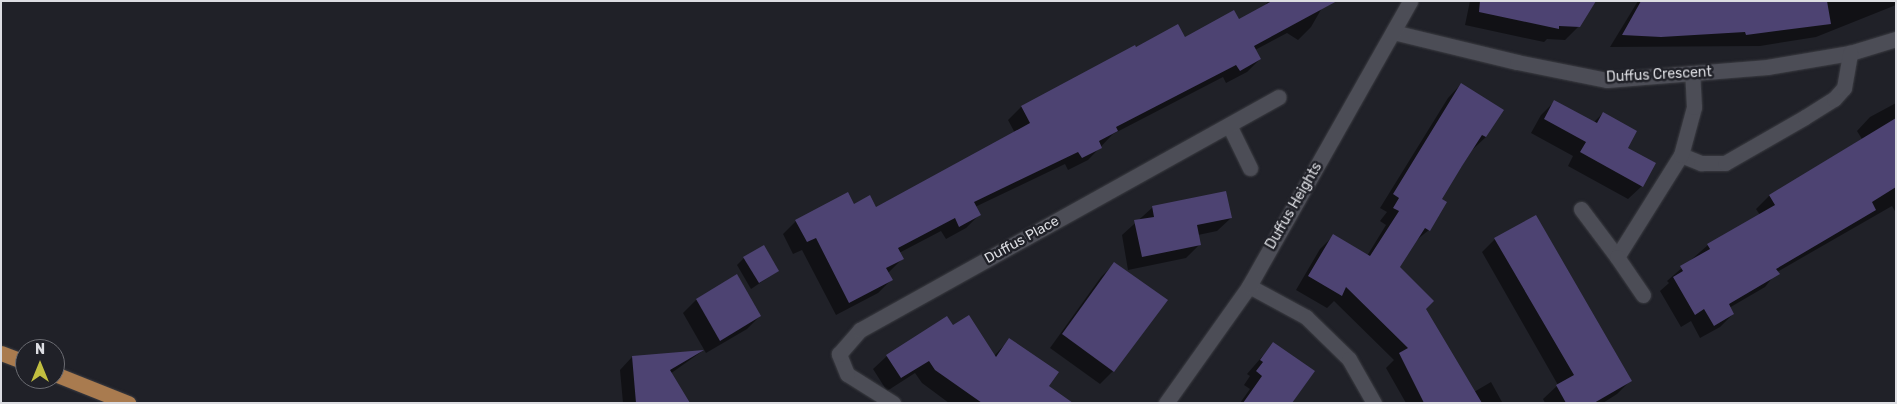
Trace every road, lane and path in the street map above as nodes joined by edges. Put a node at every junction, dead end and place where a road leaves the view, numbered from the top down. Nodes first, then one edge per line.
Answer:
1 (1410, 1) edge
2 (1393, 32) junction
3 (1896, 39) edge
4 (1850, 53) junction
5 (1692, 74) junction
6 (1278, 97) dead end
7 (1229, 125) junction
8 (1681, 155) junction
9 (1250, 168) dead end
10 (1581, 209) dead end
11 (1617, 257) junction
12 (1249, 286) junction
13 (1643, 295) dead end
14 (1, 353) edge
15 (15, 358) edge
16 (65, 378) edge
17 (128, 403) edge
18 (893, 403) edge
19 (1166, 403) edge
20 (1374, 403) edge

1 - 2 street, Duffus Heights
2 - 5 street, Duffus Crescent
2 - 12 street, Duffus Heights
3 - 4 street, Duffus Crescent
4 - 5 street, Duffus Crescent
4 - 8 street
5 - 8 street
6 - 7 street, Duffus Place
7 - 9 street
7 - 18 street, Duffus Place
8 - 11 street
10 - 11 street
11 - 13 street
12 - 19 street, Duffus Heights
12 - 20 street
14 - 15 main road
16 - 17 main road

